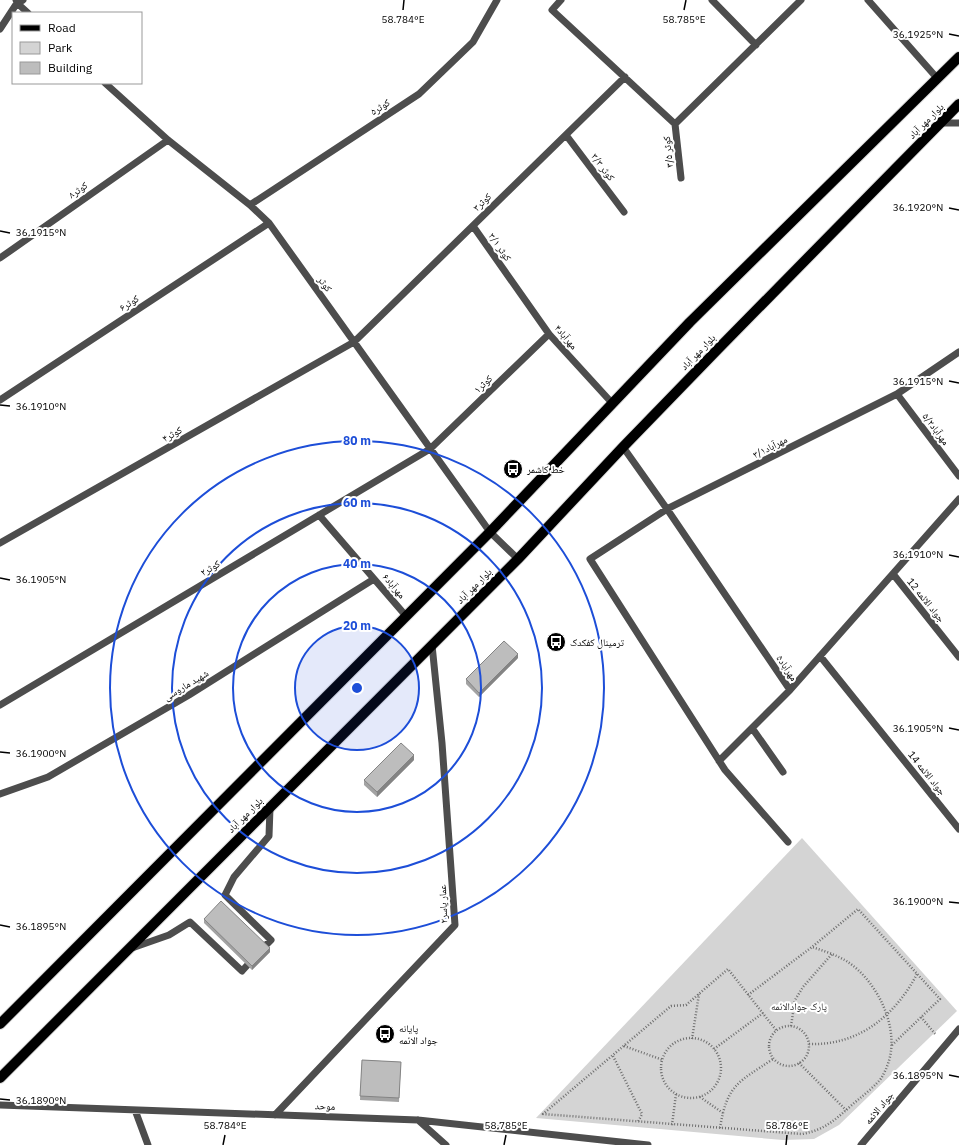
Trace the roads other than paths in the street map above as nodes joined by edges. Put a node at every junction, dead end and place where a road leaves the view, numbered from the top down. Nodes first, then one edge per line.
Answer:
1 (497, 0) edge
2 (561, 0) edge
3 (712, 0) edge
4 (801, 0) edge
5 (868, 0) edge
6 (19, 1) edge
7 (27, 12) edge
8 (0, 30) edge
9 (756, 45) junction
10 (959, 57) edge
11 (625, 77) junction
12 (937, 78) junction
13 (106, 84) edge
14 (959, 104) edge
15 (940, 123) junction
16 (959, 123) edge
17 (675, 124) junction
18 (566, 135) junction
19 (168, 140) junction
20 (681, 178) dead end
21 (250, 205) junction
22 (624, 212) dead end
23 (269, 223) junction
24 (473, 226) junction
25 (0, 258) edge
26 (511, 280) joint
27 (549, 334) junction
28 (354, 342) junction
29 (959, 352) edge
30 (897, 394) junction
31 (0, 400) edge
32 (612, 403) junction
33 (623, 447) junction
34 (430, 449) junction
35 (959, 476) edge
36 (959, 499) edge
37 (667, 509) junction
38 (319, 515) junction
39 (490, 532) junction
40 (0, 543) edge
41 (518, 559) junction
42 (892, 574) junction
43 (374, 580) junction
44 (406, 616) junction
45 (432, 646) junction
46 (820, 656) junction
47 (959, 657) edge
48 (790, 690) junction
49 (0, 705) edge
50 (752, 728) junction
51 (719, 761) junction
52 (783, 772) dead end
53 (0, 794) edge
54 (270, 808) junction
55 (959, 829) edge
56 (788, 842) dead end
57 (130, 948) junction
58 (0, 1024) edge
59 (959, 1029) edge
60 (0, 1078) edge
61 (0, 1105) edge
62 (135, 1110) junction
63 (275, 1115) junction
64 (418, 1120) junction
65 (148, 1145) edge
66 (446, 1145) edge
67 (648, 1145) edge
68 (860, 1145) edge

1 - 21 street, کوثر۵
2 - 11 street
3 - 9 street
4 - 9 street
5 - 12 street
6 - 7 street
6 - 8 street
9 - 17 street
10 - 12 main road
11 - 17 street
11 - 18 street, کوثر۳
12 - 32 main road
13 - 19 street, کوثر
14 - 15 main road, بلوار مهر آباد
15 - 16 street
15 - 33 main road, بلوار مهر آباد
17 - 20 street, کوثر ۳/۵
18 - 22 street, کوثر ۳/۳
18 - 24 street, کوثر۳
19 - 21 street, کوثر
19 - 25 street, کوثر۸
21 - 23 street, کوثر
23 - 28 street, کوثر
23 - 31 street, کوثر۶
24 - 26 street, کوثر ۳/۱
24 - 28 street, کوثر۳
26 - 27 street, مهرآباد۴
27 - 32 street, مهرآباد۴
27 - 34 street, کوثر۱
28 - 34 street, کوثر
28 - 40 street, کوثر۴
29 - 30 street, مهرآباد۳/۱
30 - 35 street, مهرآباد۵/۲
30 - 37 street, مهرآباد۳/۱
32 - 39 main road
33 - 37 street, مهرآباد۵
33 - 41 main road, بلوار مهر آباد
34 - 38 street, کوثر۲
34 - 39 street, کوثر
36 - 42 street, مهرآباد۵
37 - 48 street, مهرآباد۵
37 - 51 street, مهرآباد۳/۱
38 - 43 street, مهرآباد۶
38 - 49 street, کوثر۲
39 - 41 street, کوثر
39 - 44 main road
41 - 45 main road, بلوار مهر آباد
42 - 46 street, مهرآباد۵
42 - 47 street, جواد الائمه 12
43 - 44 street, مهرآباد۶
43 - 53 street, شهید ماروسی
44 - 58 main road
45 - 54 main road, بلوار مهر آباد
45 - 63 street, عمار یاسر۲
46 - 48 street, مهرآباد۵
46 - 55 street, جواد الائمه 14
48 - 50 street
50 - 51 street
50 - 52 street
51 - 56 street
54 - 57 main road, بلوار مهر آباد
54 - 57 street
57 - 60 main road, بلوار مهر آباد
59 - 68 street, جواد الائمه
61 - 62 street, موحد
62 - 63 street, موحد
62 - 65 street
63 - 64 street, موحد
64 - 66 street
64 - 67 street, موحد

